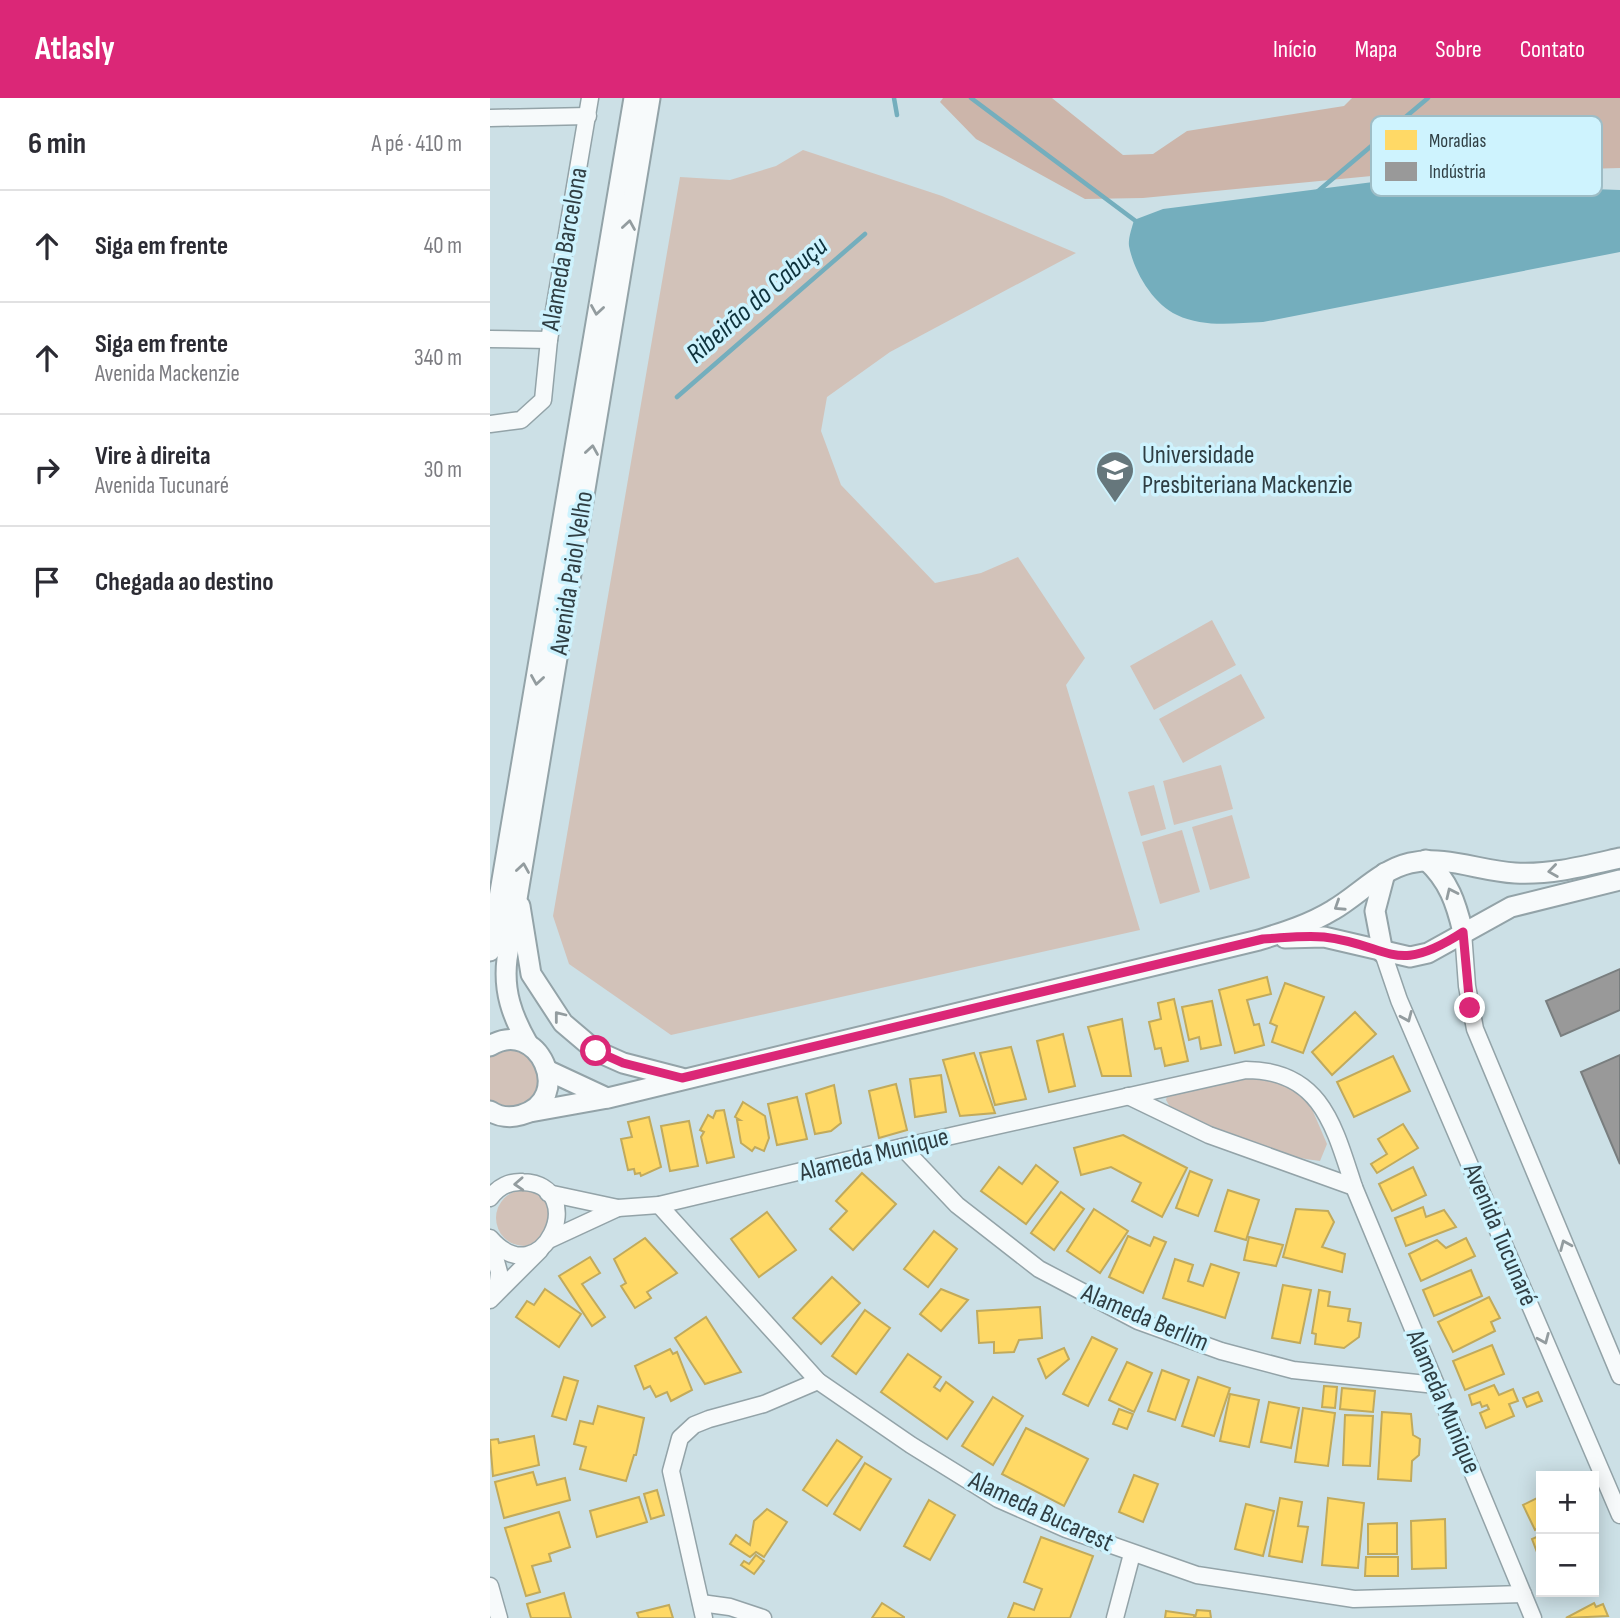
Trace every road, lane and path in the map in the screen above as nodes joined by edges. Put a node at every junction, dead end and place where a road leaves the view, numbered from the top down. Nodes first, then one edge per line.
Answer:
1 (590, 98) edge
2 (634, 98) edge
3 (650, 98) edge
4 (588, 116) junction
5 (490, 118) edge
6 (490, 339) edge
7 (549, 340) junction
8 (490, 424) edge
9 (1620, 858) edge
10 (1426, 860) junction
11 (1385, 873) junction
12 (1620, 880) edge
13 (519, 896) junction
14 (1463, 932) junction
15 (1263, 939) junction
16 (490, 951) edge
17 (1383, 953) junction
18 (528, 1044) junction
19 (490, 1046) edge
20 (549, 1071) junction
21 (682, 1078) junction
22 (1128, 1096) junction
23 (608, 1098) junction
24 (530, 1112) junction
25 (496, 1118) edge
26 (902, 1147) junction
27 (1354, 1186) junction
28 (491, 1193) edge
29 (548, 1193) junction
30 (659, 1205) junction
31 (618, 1208) junction
32 (490, 1239) edge
33 (547, 1243) junction
34 (494, 1295) edge
35 (1620, 1376) edge
36 (818, 1381) junction
37 (1436, 1385) junction
38 (1620, 1515) edge
39 (1132, 1554) junction
40 (490, 1586) edge
41 (1523, 1594) junction
42 (703, 1611) edge
43 (499, 1618) edge
44 (763, 1618) edge
45 (1115, 1618) edge
46 (1533, 1618) edge

1 - 4 street, Alameda Barcelona
2 -> 16 main road, Avenida Paiol Velho
13 -> 3 main road, Avenida Paiol Velho
4 - 5 street
4 - 7 street, Alameda Barcelona
6 - 7 street
7 - 8 street, Alameda Barcelona
9 -> 10 main road
10 - 11 main road
14 -> 10 main road
11 -> 15 main road
11 - 17 main road
12 - 14 main road
13 - 18 main road, Avenida Paiol Velho
21 -> 13 main road
14 - 17 main road
35 -> 14 street
15 - 17 main road
15 - 21 main road
17 -> 38 street, Avenida Tucunaré
18 - 19 main road
18 - 20 main road, Avenida Paiol Velho
20 - 23 main road
20 - 24 main road
21 - 23 main road
22 - 26 street, Alameda Munique
22 - 27 street
22 - 27 street, Alameda Munique
23 - 24 main road
24 - 25 main road
26 - 30 street, Alameda Munique
26 - 37 street, Alameda Berlim
27 - 37 street, Alameda Munique
29 -> 28 street, Alameda Munique
29 - 31 street, Alameda Munique
29 - 33 street
30 - 31 street, Alameda Munique
30 - 36 street, Alameda Bucarest
31 - 33 street, Alameda Munique
32 - 33 street
32 - 34 street
33 - 34 street
36 - 39 street, Alameda Bucarest
36 - 42 street
37 - 41 street, Alameda Munique
39 - 41 street, Alameda Bucarest
39 - 45 street
40 - 43 street
41 - 46 street, Alameda Munique
42 - 44 street

